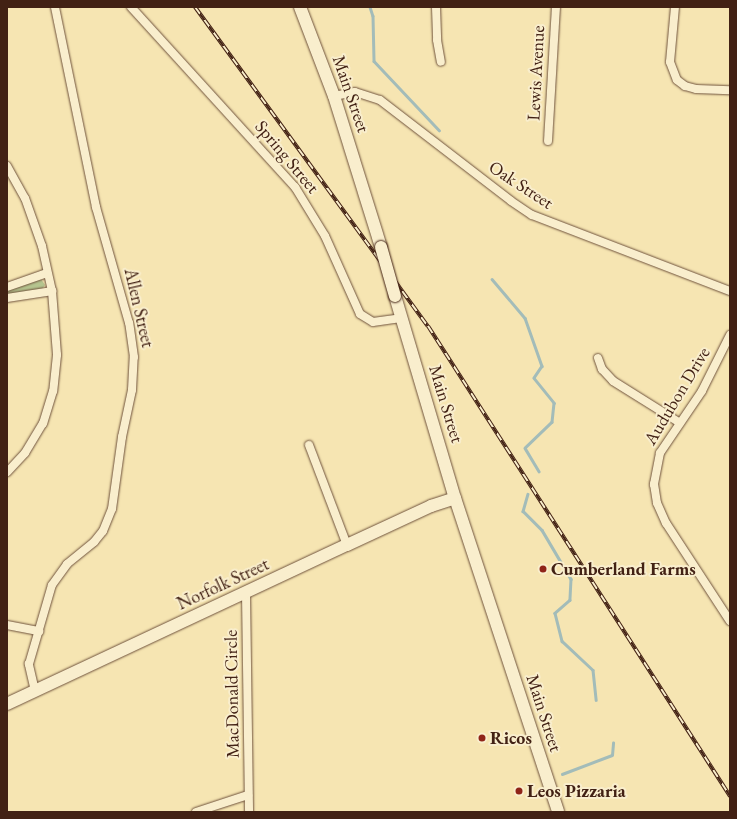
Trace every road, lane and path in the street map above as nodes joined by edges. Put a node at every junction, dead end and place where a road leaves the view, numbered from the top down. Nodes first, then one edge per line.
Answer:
1 (54, 7) edge
2 (131, 7) edge
3 (300, 7) edge
4 (436, 7) edge
5 (556, 7) edge
6 (675, 7) edge
7 (441, 62) dead end
8 (730, 90) edge
9 (334, 96) junction
10 (548, 141) dead end
11 (7, 166) edge
12 (47, 273) junction
13 (7, 287) edge
14 (52, 291) junction
15 (730, 291) edge
16 (7, 298) edge
17 (401, 318) junction
18 (730, 335) edge
19 (598, 358) dead end
20 (680, 423) junction
21 (309, 445) dead end
22 (7, 472) edge
23 (455, 498) junction
24 (347, 545) junction
25 (246, 593) junction
26 (730, 621) edge
27 (7, 625) edge
28 (39, 631) junction
29 (35, 691) junction
30 (7, 704) edge
31 (248, 795) junction
32 (196, 812) edge
33 (249, 812) edge
34 (558, 812) edge

1 - 28 street, Allen Street
2 - 17 street, Spring Street
3 - 9 main road, Main Street
4 - 7 street
5 - 10 street, Lewis Avenue
6 - 8 street
9 - 15 street, Oak Street
9 - 17 main road, Main Street, bridge
11 - 12 street
12 - 13 street
12 - 14 street
14 - 16 street
14 - 22 street
17 - 23 main road, Main Street
18 - 20 street, Audubon Drive
19 - 20 street
20 - 26 street, Audubon Drive
21 - 24 street
23 - 24 main road, Norfolk Street
23 - 34 main road, Main Street
24 - 25 main road, Norfolk Street
25 - 29 main road, Norfolk Street
25 - 31 street, MacDonald Circle
27 - 28 street
28 - 29 street, Allen Street
29 - 30 main road, Norfolk Street
31 - 32 street
31 - 33 street, MacDonald Circle

